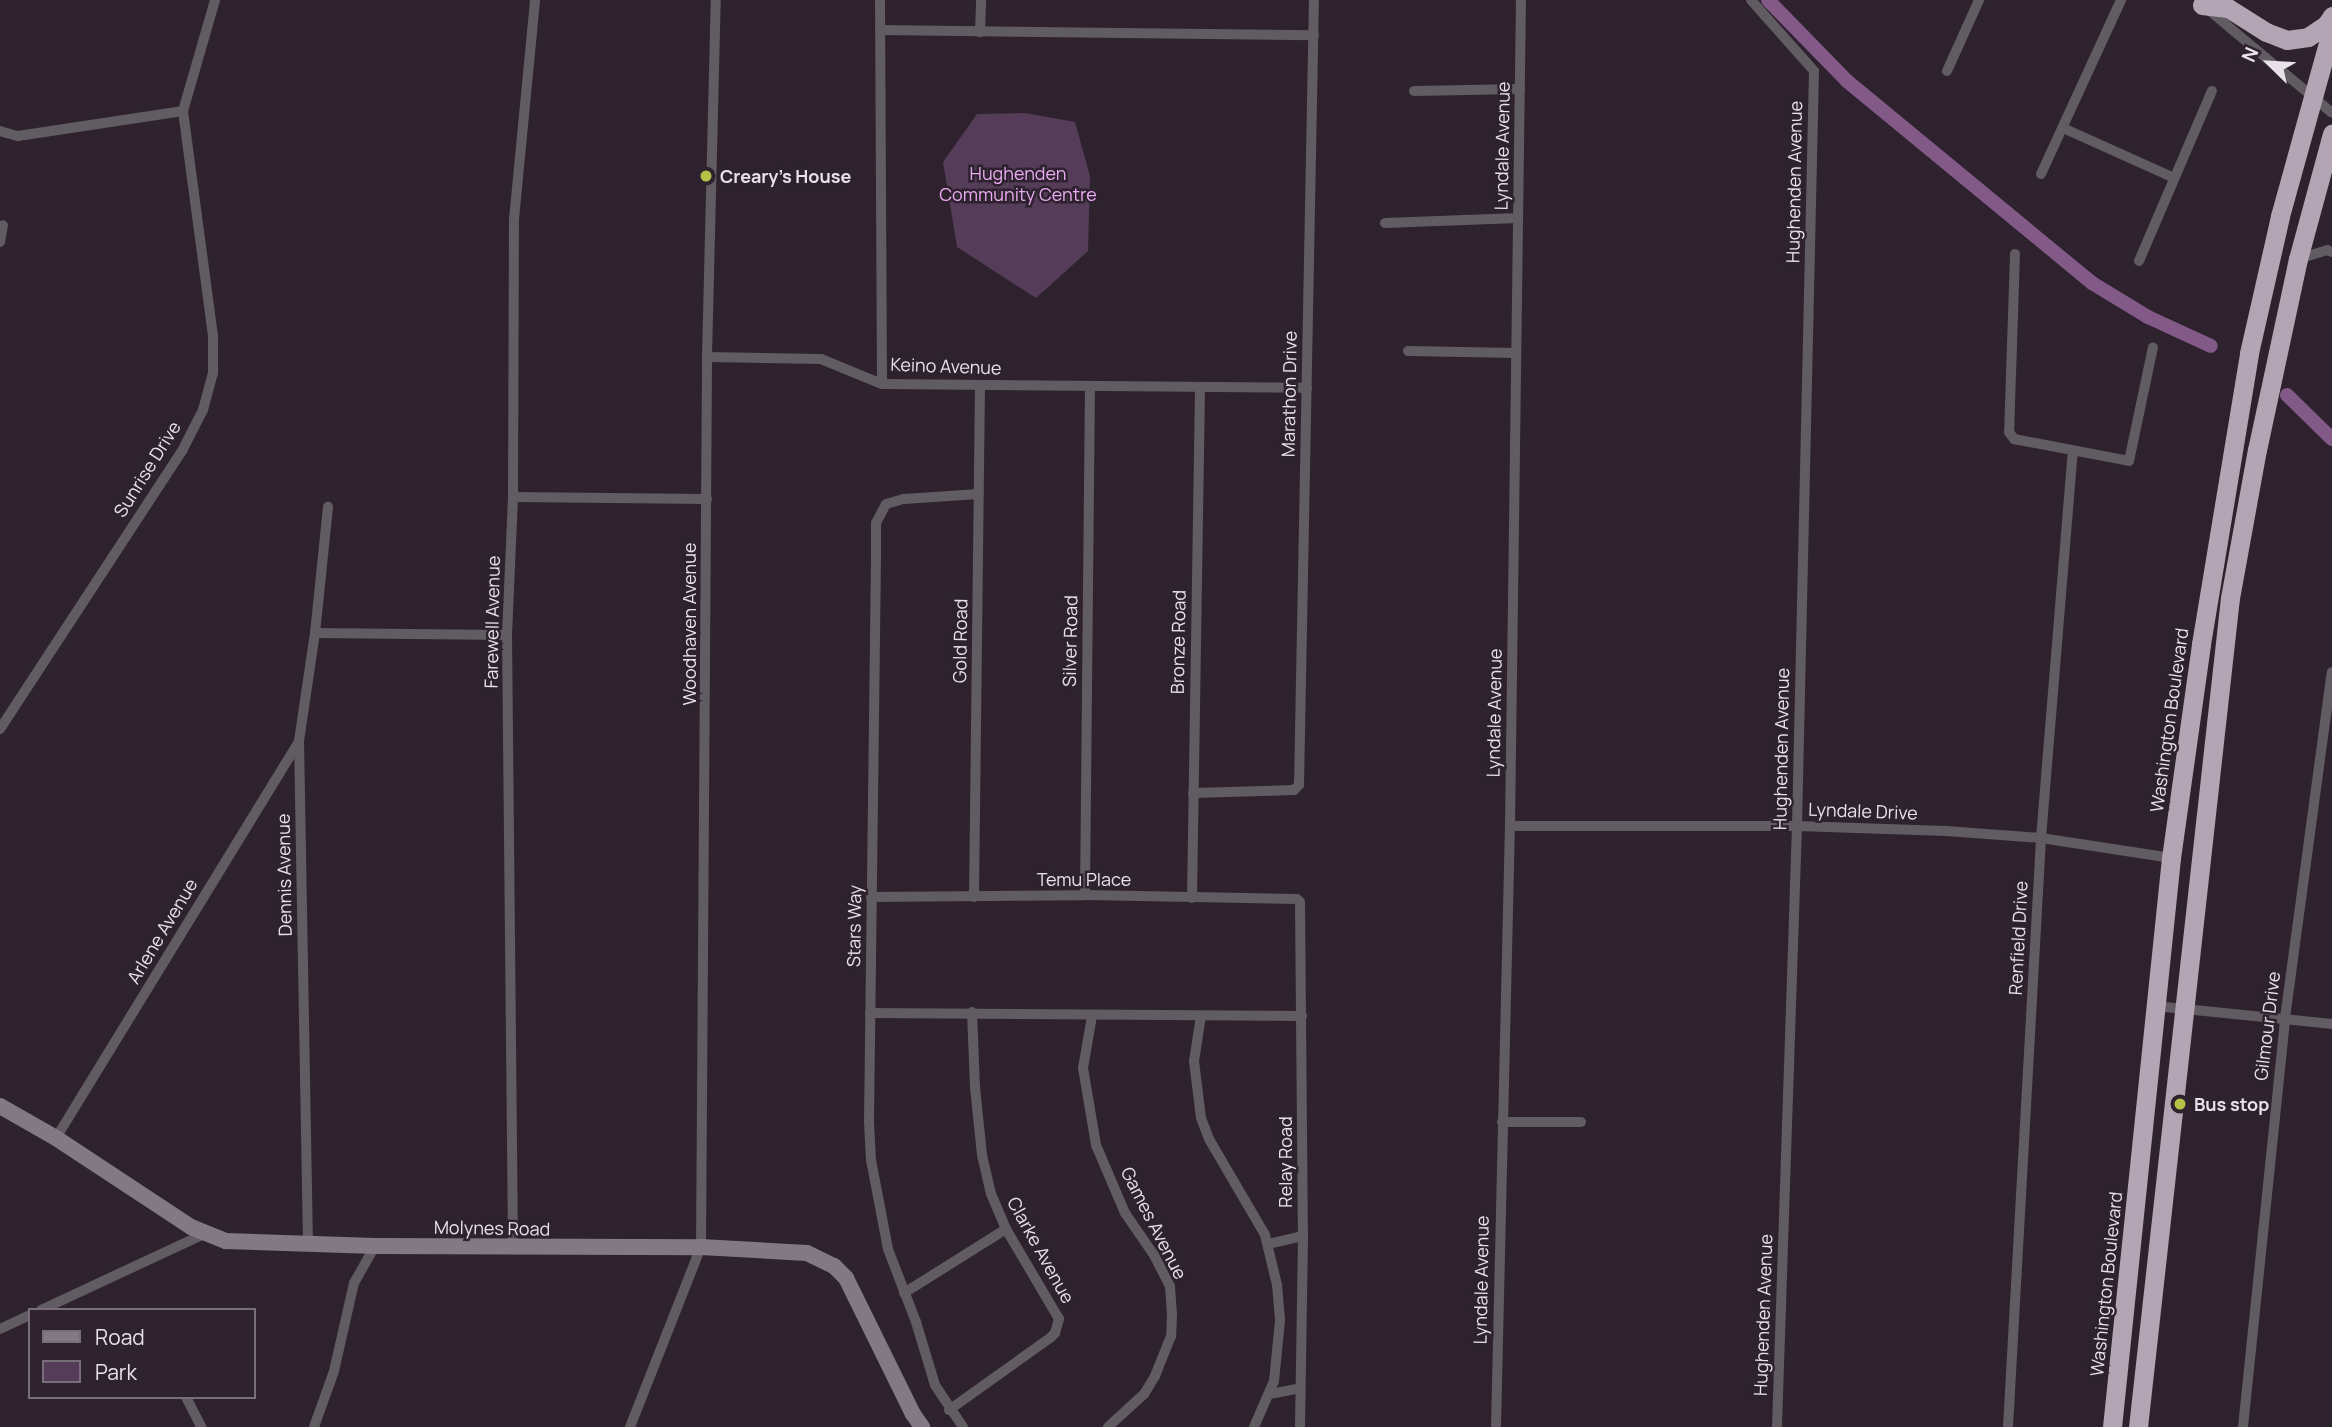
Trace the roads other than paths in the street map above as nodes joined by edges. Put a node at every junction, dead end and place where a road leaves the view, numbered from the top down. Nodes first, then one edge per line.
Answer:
1 (215, 0) edge
2 (535, 0) edge
3 (716, 0) edge
4 (880, 0) edge
5 (981, 0) edge
6 (1314, 0) edge
7 (1521, 0) edge
8 (1751, 0) edge
9 (1979, 0) edge
10 (2121, 0) edge
11 (2199, 2) edge
12 (2332, 16) edge
13 (2332, 29) edge
14 (880, 30) junction
15 (980, 32) junction
16 (1314, 35) junction
17 (1947, 71) dead end
18 (1520, 89) junction
19 (1414, 91) dead end
20 (2211, 91) dead end
21 (2315, 97) junction
22 (183, 111) junction
23 (2332, 113) edge
24 (2063, 128) junction
25 (0, 131) edge
26 (2332, 134) edge
27 (2042, 174) dead end
28 (2174, 178) junction
29 (1518, 218) junction
30 (1385, 223) dead end
31 (3, 225) dead end
32 (0, 242) edge
33 (2332, 252) edge
34 (2015, 254) dead end
35 (2298, 259) junction
36 (2139, 261) dead end
37 (2153, 347) dead end
38 (1408, 351) dead end
39 (1516, 353) junction
40 (708, 357) junction
41 (882, 384) junction
42 (980, 385) junction
43 (1090, 386) junction
44 (1200, 387) junction
45 (1307, 388) junction
46 (2073, 451) junction
47 (979, 495) junction
48 (513, 497) junction
49 (707, 499) junction
50 (328, 507) dead end
51 (316, 633) junction
52 (507, 635) junction
53 (2332, 672) edge
54 (0, 729) edge
55 (299, 741) junction
56 (1194, 793) junction
57 (1510, 826) junction
58 (1797, 827) junction
59 (2041, 838) junction
60 (2171, 858) junction
61 (1085, 895) junction
62 (872, 897) junction
63 (974, 897) junction
64 (1192, 898) junction
65 (1297, 899) joint
66 (2155, 1006) junction
67 (2183, 1010) junction
68 (972, 1012) junction
69 (870, 1013) junction
70 (1092, 1016) junction
71 (1201, 1016) junction
72 (1302, 1016) junction
73 (2285, 1018) junction
74 (2332, 1024) edge
75 (0, 1106) edge
76 (1502, 1122) junction
77 (1581, 1122) dead end
78 (56, 1138) junction
79 (1006, 1229) junction
80 (204, 1234) junction
81 (1303, 1236) junction
82 (1268, 1244) junction
83 (308, 1245) junction
84 (375, 1246) junction
85 (513, 1246) junction
86 (701, 1248) junction
87 (904, 1293) junction
88 (45, 1308) edge
89 (28, 1316) edge
90 (0, 1329) edge
91 (1300, 1388) junction
92 (1270, 1394) junction
93 (187, 1399) edge
94 (950, 1410) junction
95 (201, 1427) edge
96 (314, 1427) edge
97 (630, 1427) edge
98 (922, 1427) edge
99 (963, 1427) edge
100 (1108, 1427) edge
101 (1254, 1427) edge
102 (1300, 1427) edge
103 (1496, 1427) edge
104 (1777, 1427) edge
105 (2008, 1427) edge
106 (2112, 1427) edge
107 (2137, 1427) edge
108 (2243, 1427) edge

1 - 22 street
2 - 48 street, Farewell Avenue
3 - 40 street, Woodhaven Avenue
4 - 14 street, Keino Avenue
5 - 15 street
6 - 16 street, Marathon Drive
7 - 18 street, Lyndale Avenue
8 - 58 street, Hughenden Avenue
9 - 17 street
10 - 24 street
11 - 12 highway
11 - 21 street
13 - 21 highway, Washington Boulevard
14 - 15 street
14 - 41 street, Keino Avenue
15 - 16 street
16 - 45 street, Marathon Drive
18 - 19 street
18 - 29 street, Lyndale Avenue
20 - 28 street
21 - 23 street
21 - 60 highway, Washington Boulevard
22 - 25 street
22 - 54 street, Sunrise Drive
24 - 27 street
24 - 28 street
26 - 35 highway
28 - 36 street
29 - 30 street
29 - 39 street, Lyndale Avenue
31 - 32 street
33 - 35 street
34 - 46 street
35 - 67 highway
37 - 46 street
38 - 39 street
39 - 57 street, Lyndale Avenue
40 - 41 street
40 - 49 street, Woodhaven Avenue
41 - 42 street, Keino Avenue
42 - 43 street, Keino Avenue
42 - 47 street, Gold Road
43 - 44 street, Keino Avenue
43 - 61 street, Silver Road
44 - 45 street, Keino Avenue
44 - 56 street, Bronze Road
45 - 56 street, Marathon Drive
46 - 59 street, Renfield Drive
47 - 62 street, Stars Way
47 - 63 street, Gold Road
48 - 49 street
48 - 52 street, Farewell Avenue
49 - 86 street, Woodhaven Avenue
50 - 51 street, Dennis Avenue
51 - 52 street
51 - 55 street, Dennis Avenue
52 - 85 street, Farewell Avenue
53 - 73 street, Gilmour Drive
55 - 78 street, Arlene Avenue
55 - 83 street, Dennis Avenue
56 - 64 street, Bronze Road
57 - 58 street, Lyndale Drive
57 - 76 street, Lyndale Avenue
58 - 59 street, Lyndale Drive
58 - 104 street, Hughenden Avenue
59 - 60 street, Lyndale Drive
59 - 105 street, Renfield Drive
60 - 66 highway, Washington Boulevard
61 - 63 street, Temu Place
61 - 64 street, Temu Place
62 - 63 street, Temu Place
62 - 69 street, Stars Way
64 - 65 street, Temu Place
65 - 72 street, Relay Road
66 - 67 street
66 - 106 highway, Washington Boulevard
67 - 73 street
67 - 107 highway
68 - 69 street
68 - 70 street
68 - 79 street, Clarke Avenue
69 - 87 street, Stars Way
70 - 71 street
70 - 100 street, Games Avenue
71 - 72 street
71 - 82 street
72 - 81 street, Relay Road
73 - 74 street
73 - 108 street, Gilmour Drive
75 - 78 main road, Molynes Road
76 - 77 street
76 - 103 street, Lyndale Avenue
78 - 80 main road, Molynes Road
79 - 87 street
79 - 94 street, Clarke Avenue
80 - 83 main road, Molynes Road
80 - 88 street
81 - 82 street
81 - 91 street, Relay Road
82 - 92 street
83 - 84 main road, Molynes Road
84 - 85 main road, Molynes Road
84 - 96 street
85 - 86 main road, Molynes Road
86 - 97 street
86 - 98 main road, Molynes Road
87 - 94 street, Stars Way
89 - 90 street
91 - 92 street
91 - 102 street, Relay Road
92 - 101 street
93 - 95 street
94 - 99 street, Stars Way

